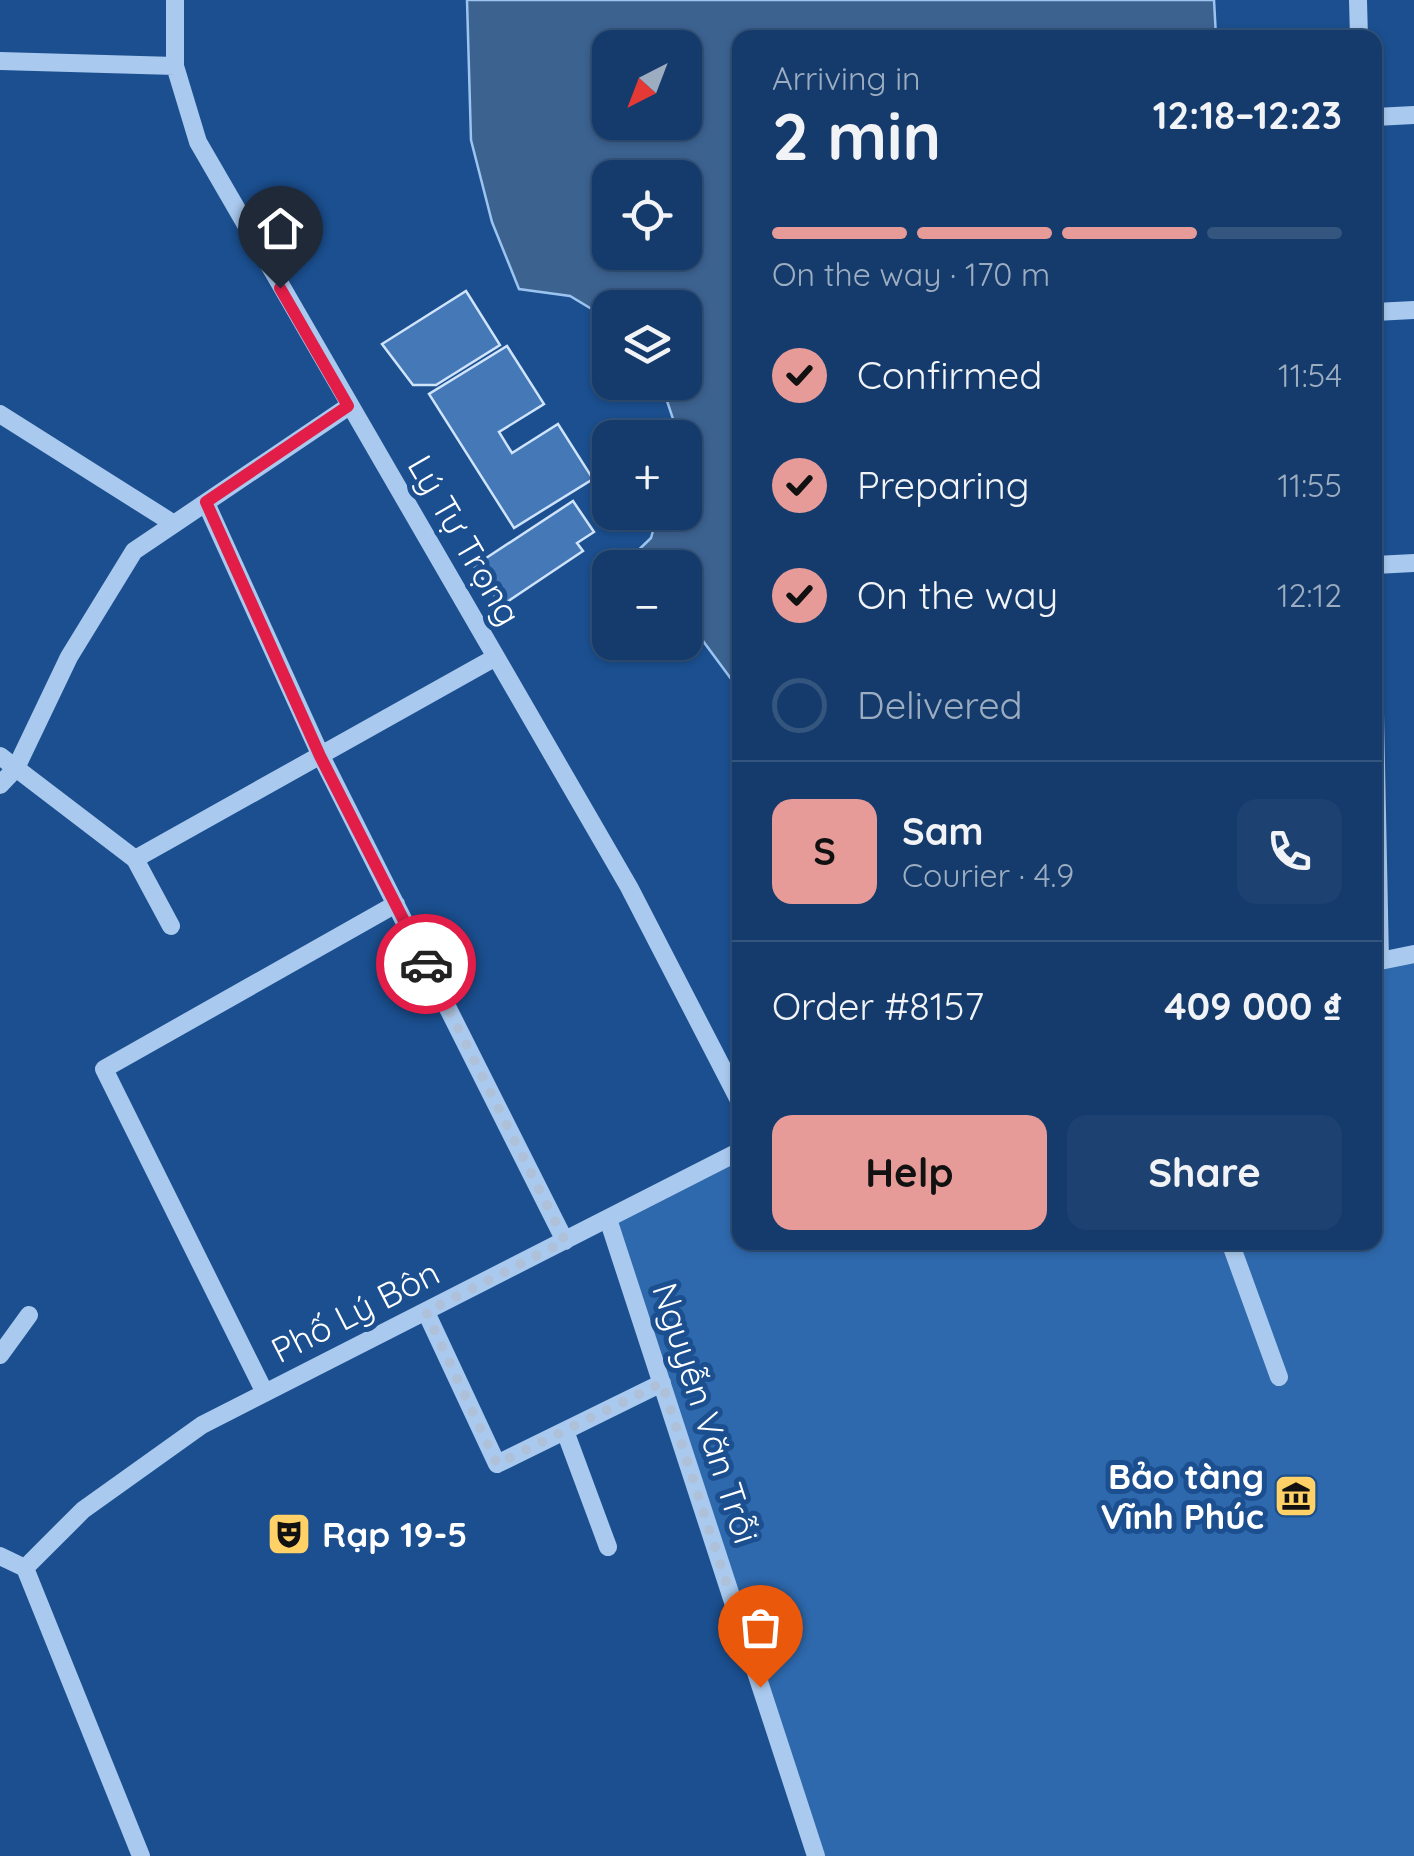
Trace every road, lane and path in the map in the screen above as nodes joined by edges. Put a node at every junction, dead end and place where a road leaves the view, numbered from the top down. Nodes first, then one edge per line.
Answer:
1 (175, 0) edge
2 (1358, 0) edge
3 (1359, 30) edge
4 (0, 61) edge
5 (175, 66) junction
6 (1414, 115) edge
7 (1382, 117) edge
8 (1414, 310) edge
9 (1382, 312) edge
10 (348, 406) junction
11 (0, 414) edge
12 (206, 502) junction
13 (174, 524) junction
14 (1414, 563) edge
15 (1382, 565) edge
16 (496, 657) junction
17 (0, 756) edge
18 (320, 756) junction
19 (16, 768) junction
20 (0, 785) edge
21 (136, 860) junction
22 (396, 904) junction
23 (172, 926) dead end
24 (1414, 954) edge
25 (1382, 961) edge
26 (732, 1087) edge
27 (732, 1155) edge
28 (608, 1219) junction
29 (565, 1241) junction
30 (1233, 1250) edge
31 (426, 1312) junction
32 (29, 1315) dead end
33 (0, 1355) edge
34 (1279, 1376) dead end
35 (662, 1383) junction
36 (266, 1393) junction
37 (565, 1431) junction
38 (608, 1547) dead end
39 (0, 1556) edge
40 (25, 1568) junction
41 (141, 1856) edge
42 (816, 1856) edge

1 - 5 street, Lý Tự Trọng
2 - 3 street
4 - 5 street
5 - 10 street, Lý Tự Trọng
6 - 7 street
8 - 9 street
10 - 12 street
10 - 16 street, Lý Tự Trọng
11 - 13 street
12 - 13 street
12 - 18 street
13 - 19 street
14 - 15 street
16 - 18 street
16 - 26 street, Lý Tự Trọng
17 - 19 street
18 - 21 street
18 - 22 street
19 - 20 street
19 - 21 street
21 - 23 street
22 - 29 street
22 - 36 street
24 - 25 street
27 - 28 street, Phố Lý Bôn
28 - 29 street, Phố Lý Bôn
28 - 35 street, Nguyễn Văn Trỗi
29 - 31 street, Phố Lý Bôn
30 - 34 street
31 - 36 street, Phố Lý Bôn
31 - 37 street
32 - 33 street
35 - 37 street
35 - 42 street, Nguyễn Văn Trỗi
36 - 40 street, Phố Lý Bôn
37 - 38 street
39 - 40 street
40 - 41 street

